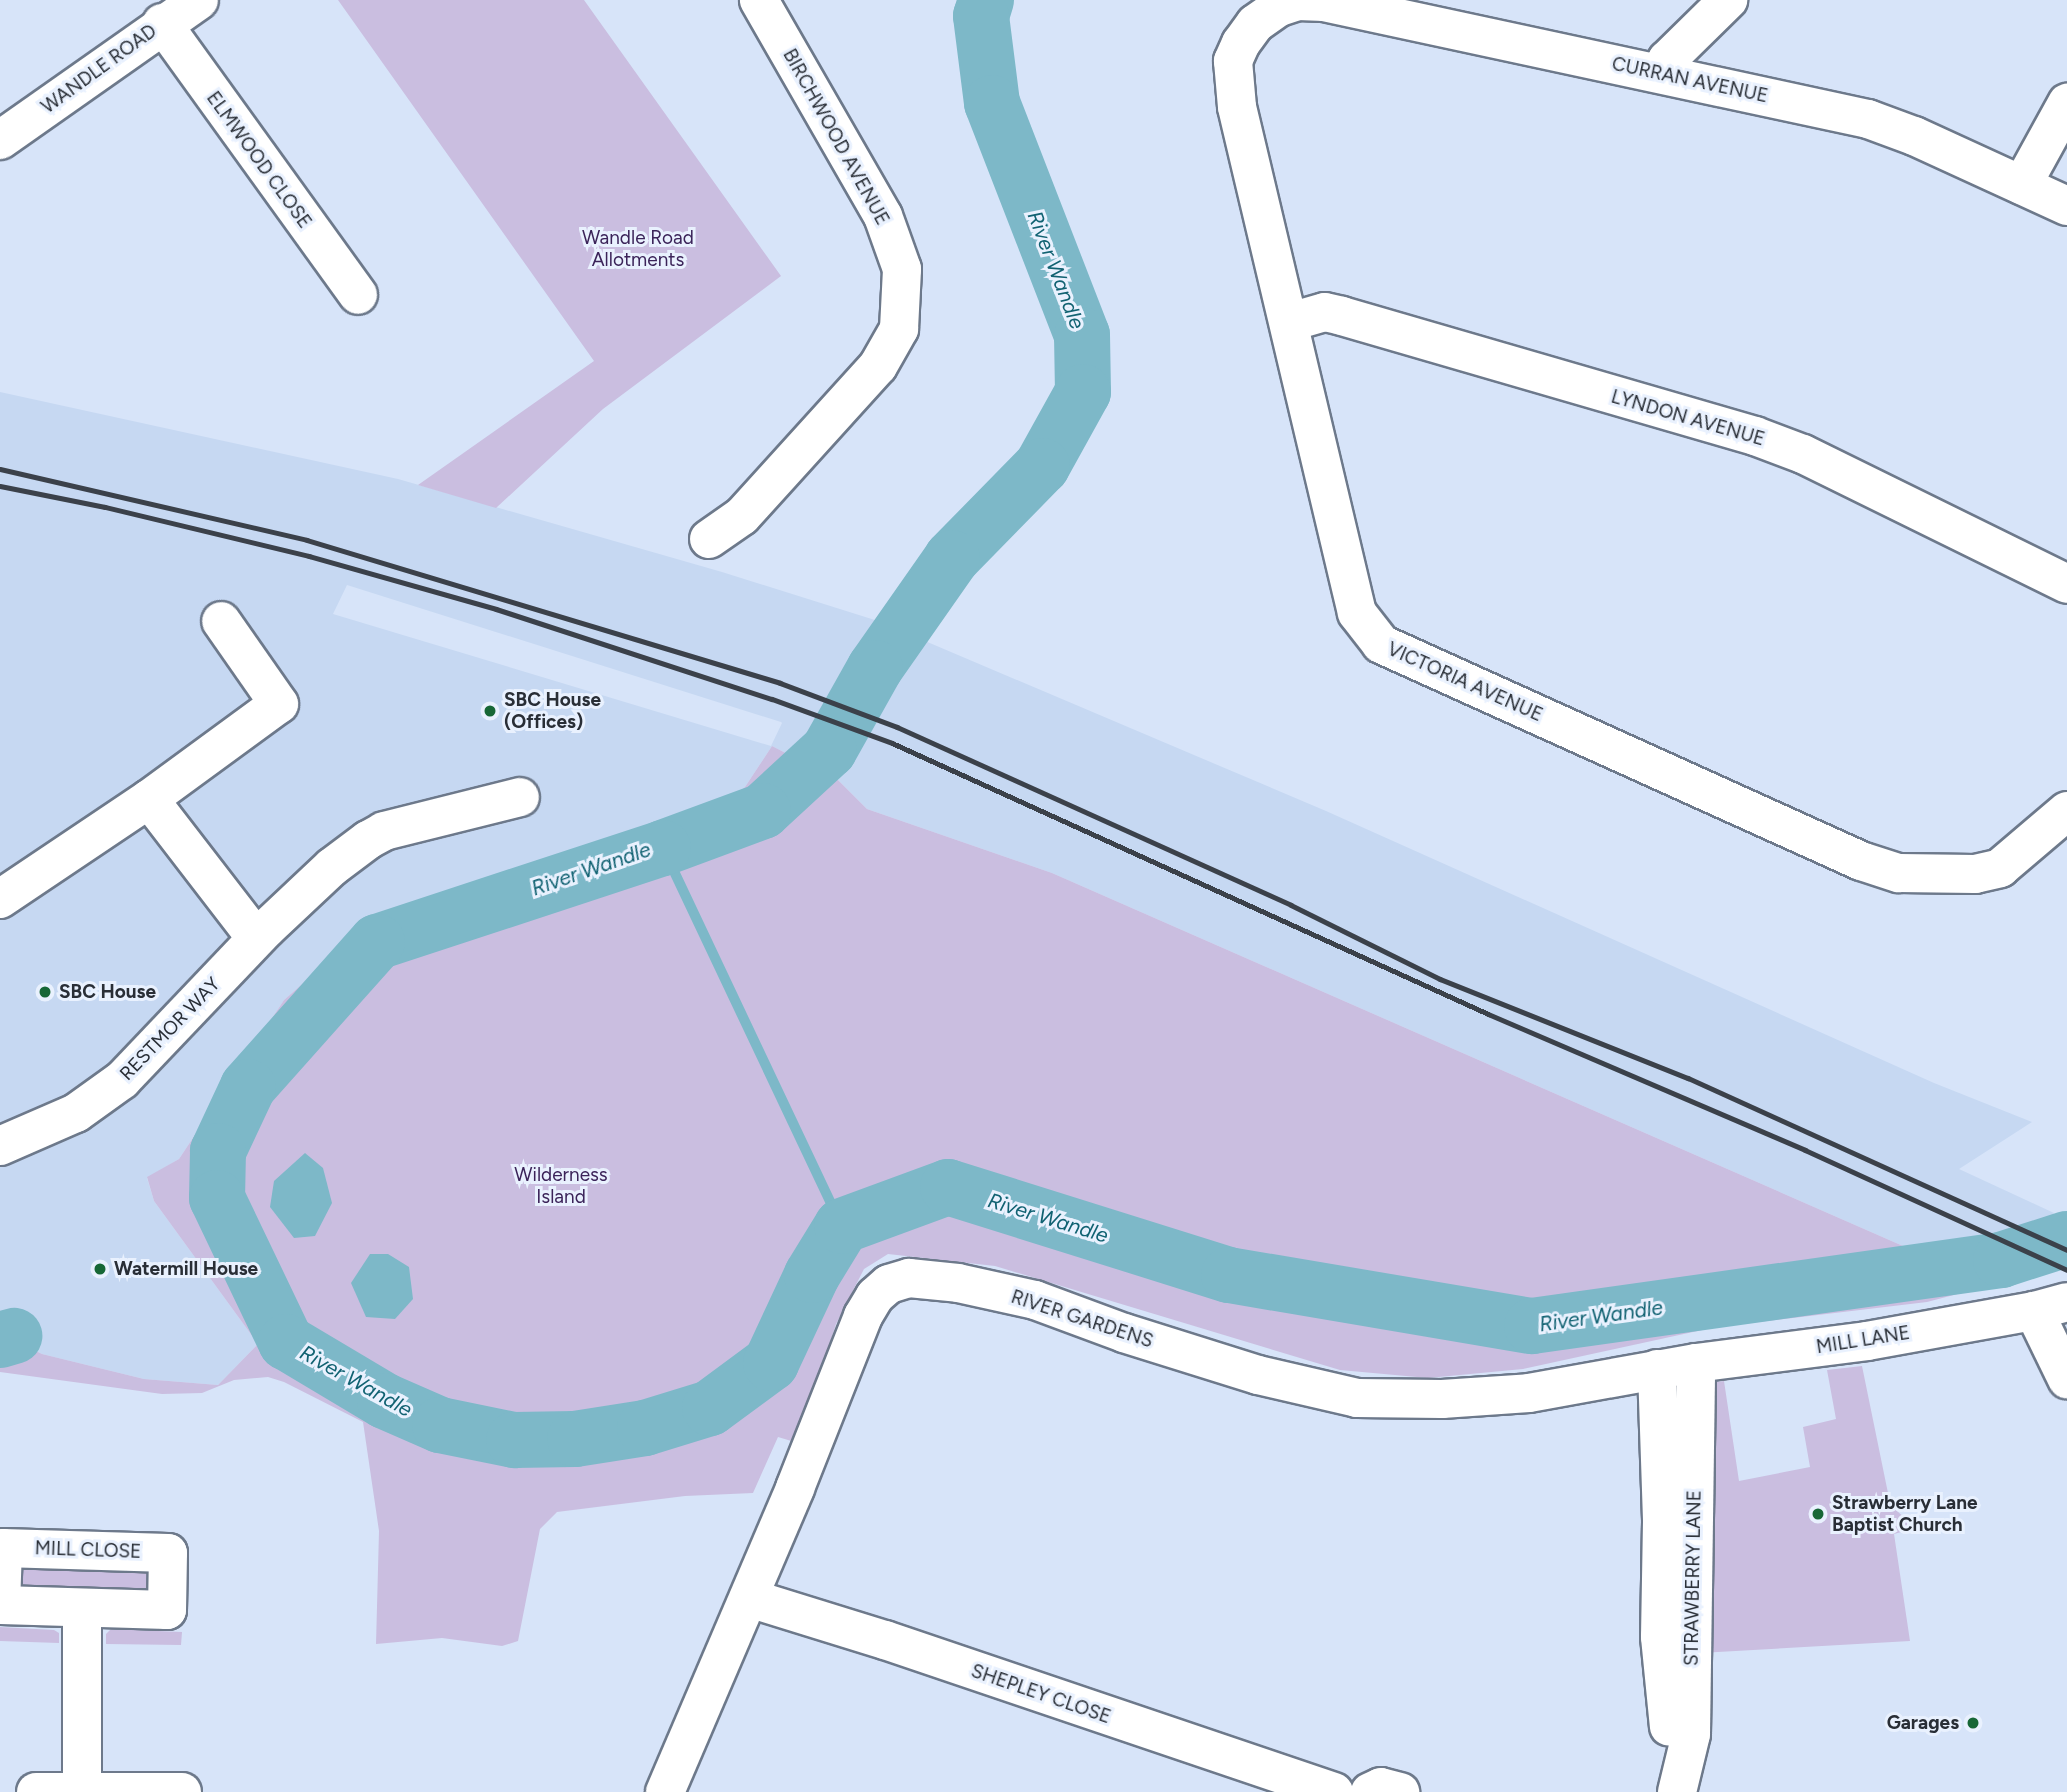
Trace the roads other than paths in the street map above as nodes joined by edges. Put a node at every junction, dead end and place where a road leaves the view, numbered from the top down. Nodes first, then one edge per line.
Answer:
1 (759, 0) edge
2 (1298, 1) edge
3 (175, 10) edge
4 (1717, 12) edge
5 (1663, 74) junction
6 (1724, 86) junction
7 (2067, 103) edge
8 (0, 140) edge
9 (2022, 185) junction
10 (2067, 206) edge
11 (358, 295) dead end
12 (1290, 322) junction
13 (709, 538) dead end
14 (2067, 584) edge
15 (221, 621) dead end
16 (520, 797) dead end
17 (149, 799) junction
18 (2067, 811) edge
19 (4, 889) edge
20 (256, 938) junction
21 (0, 1146) edge
22 (2050, 1306) edge
23 (1696, 1363) junction
24 (1657, 1369) junction
25 (2067, 1379) edge
26 (749, 1598) junction
27 (82, 1609) dead end
28 (82, 1790) junction
29 (36, 1792) edge
30 (182, 1792) edge
31 (665, 1792) edge
32 (1334, 1792) edge
33 (1370, 1792) edge
34 (1400, 1792) edge
35 (1676, 1792) edge

1 - 13 street, BIRCHWOOD AVENUE
2 - 5 street, CURRAN AVENUE
2 - 12 street, VICTORIA AVENUE
3 - 8 street, WANDLE ROAD
3 - 11 street, ELMWOOD CLOSE
4 - 5 street
4 - 6 street
5 - 6 street, CURRAN AVENUE
6 - 9 street, CURRAN AVENUE
7 - 9 street
9 - 10 street, CURRAN AVENUE
12 - 14 street, LYNDON AVENUE
12 - 18 street, VICTORIA AVENUE
15 - 17 street
16 - 20 street, RESTMOR WAY
17 - 19 street
17 - 20 street
20 - 21 street, RESTMOR WAY
22 - 23 street, MILL LANE
22 - 25 street
23 - 24 street, MILL LANE
23 - 35 street, STRAWBERRY LANE
24 - 26 street, RIVER GARDENS
24 - 35 street, STRAWBERRY LANE
26 - 31 street, RIVER GARDENS
26 - 32 street, SHEPLEY CLOSE
27 - 28 street
28 - 29 street
28 - 30 street
33 - 34 street

